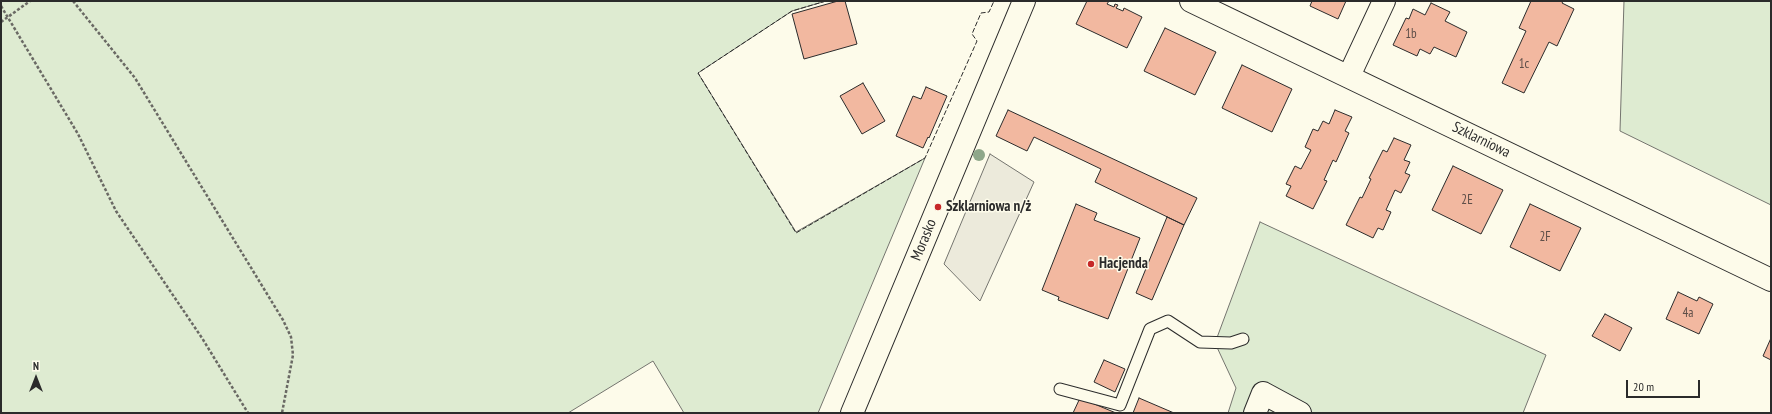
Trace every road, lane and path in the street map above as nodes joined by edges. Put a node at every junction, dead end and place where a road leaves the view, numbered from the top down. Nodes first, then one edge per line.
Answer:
1 (30, 1) edge
2 (73, 1) edge
3 (1024, 1) edge
4 (1191, 1) edge
5 (1384, 1) edge
6 (1, 6) edge
7 (8, 17) junction
8 (1, 22) edge
9 (1348, 76) junction
10 (1771, 280) edge
11 (1243, 339) dead end
12 (1060, 389) dead end
13 (248, 413) edge
14 (282, 413) edge
15 (852, 413) edge
16 (1255, 413) edge
17 (1300, 413) edge

1 - 7 path
2 - 14 path
3 - 15 street, Morasko
4 - 9 street, Szklarniowa
5 - 9 street
6 - 7 path
7 - 8 path
7 - 13 path
9 - 10 street, Szklarniowa
11 - 12 lane
16 - 17 street

